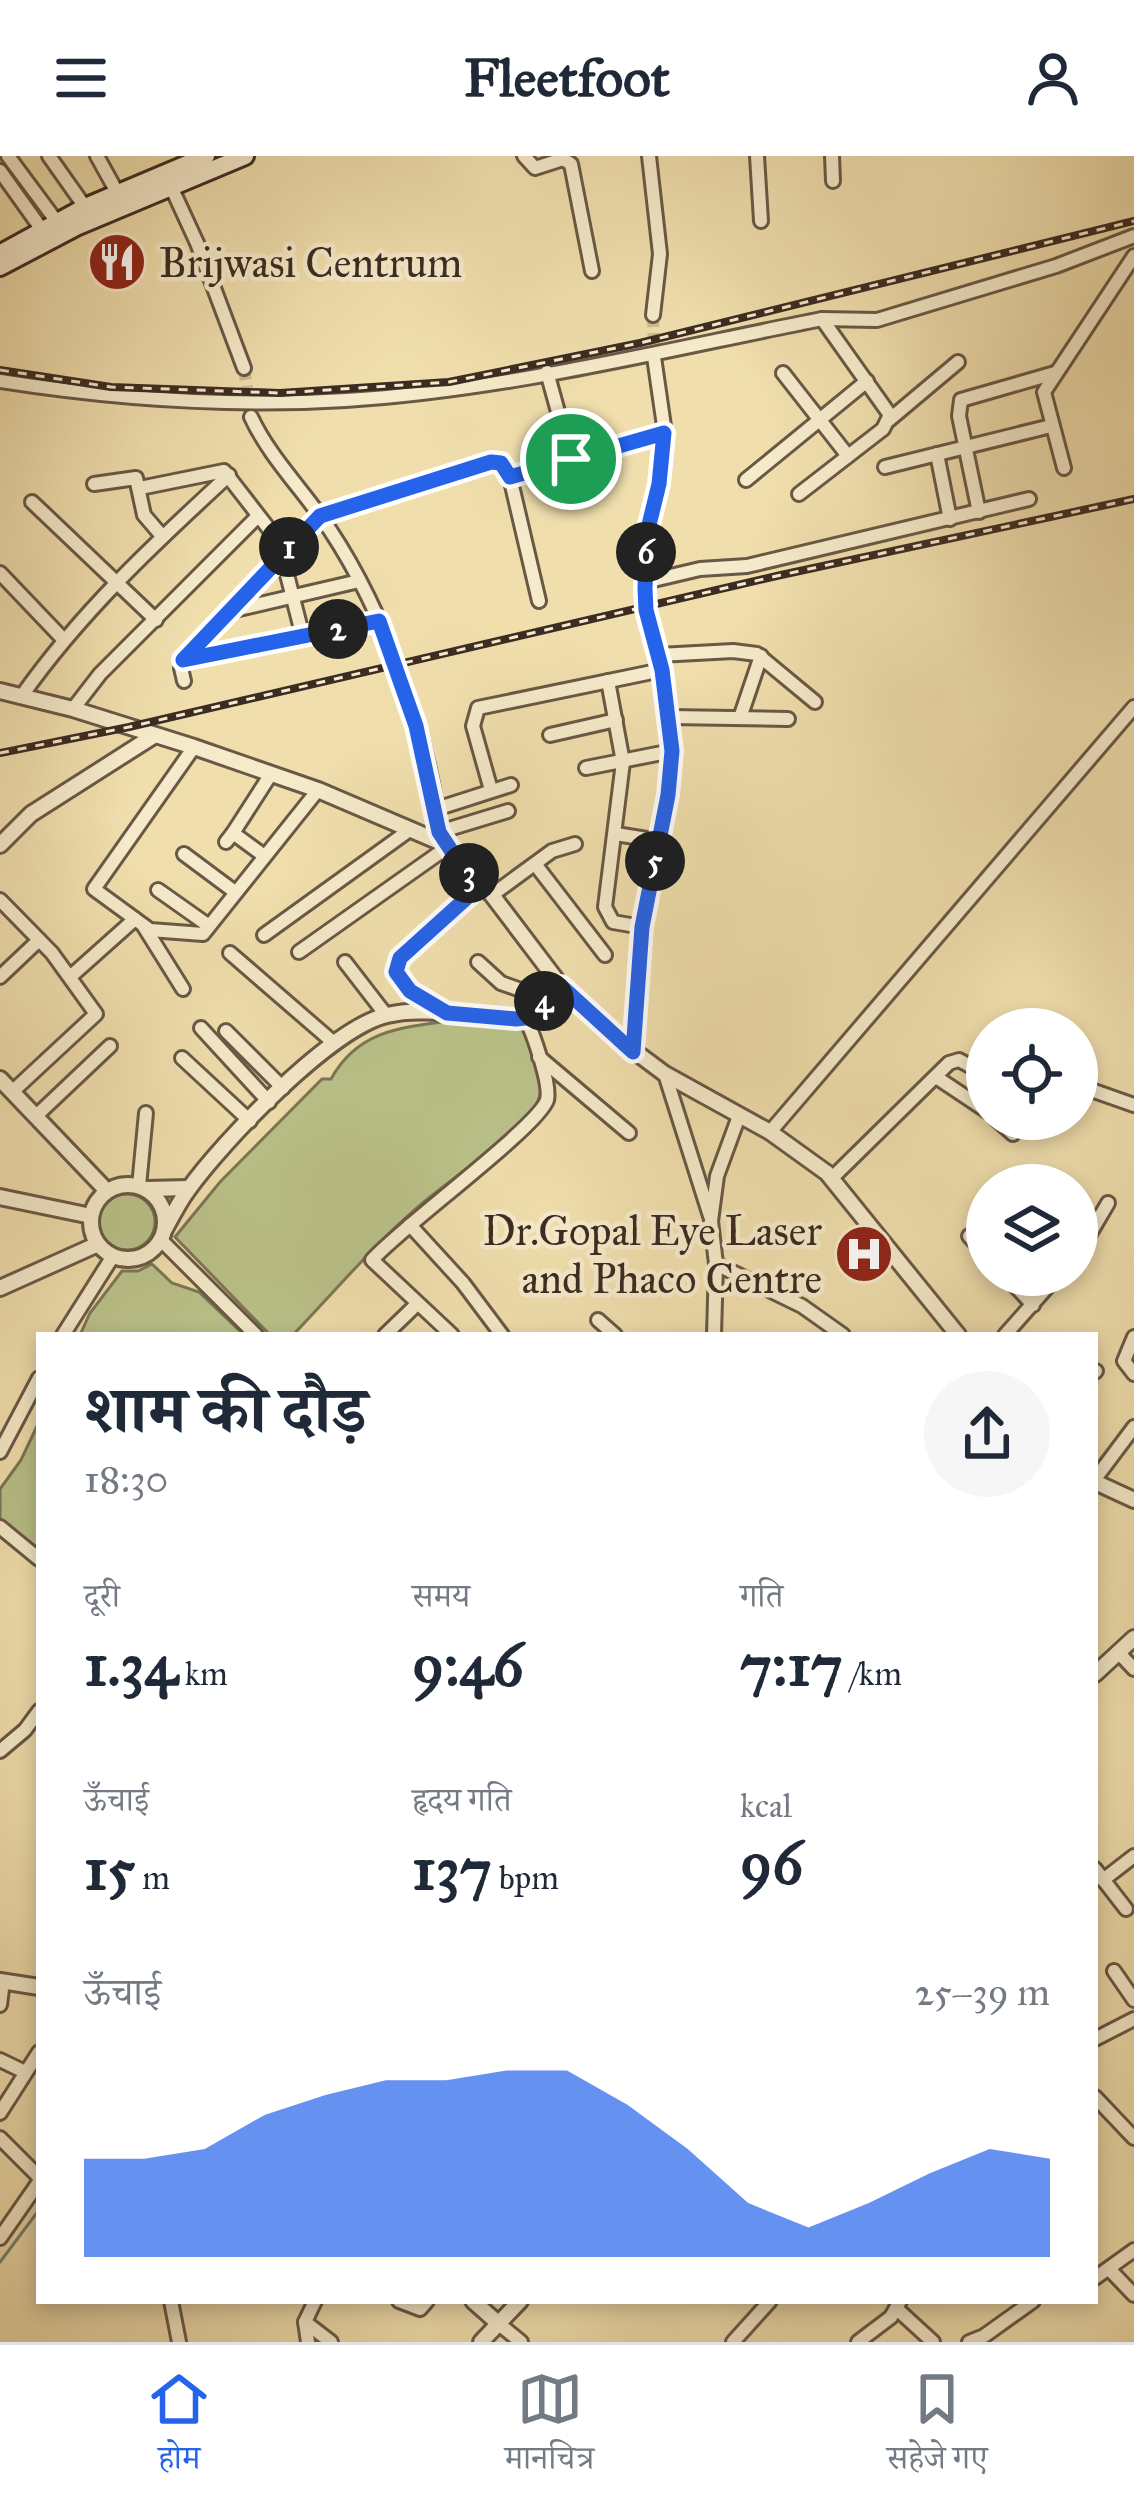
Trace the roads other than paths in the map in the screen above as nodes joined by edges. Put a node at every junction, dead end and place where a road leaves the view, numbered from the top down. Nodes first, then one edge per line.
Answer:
1 (8, 156) edge
2 (49, 156) edge
3 (97, 156) edge
4 (206, 156) edge
5 (245, 156) edge
6 (524, 156) edge
7 (649, 156) edge
8 (757, 156) edge
9 (832, 156) edge
10 (0, 171) edge
11 (165, 172) edge
12 (833, 181) dead end
13 (118, 194) junction
14 (85, 207) junction
15 (761, 221) dead end
16 (49, 230) junction
17 (1134, 236) edge
18 (0, 254) edge
19 (1134, 256) edge
20 (0, 267) edge
21 (592, 271) dead end
22 (653, 315) tunnel mouth
23 (822, 319) junction
24 (655, 357) tunnel mouth
25 (958, 362) dead end
26 (244, 368) tunnel mouth
27 (547, 372) junction
28 (783, 373) dead end
29 (1057, 373) junction
30 (0, 381) edge
31 (867, 381) junction
32 (250, 417) tunnel mouth
33 (889, 420) junction
34 (820, 424) junction
35 (1052, 426) junction
36 (664, 433) junction
37 (966, 447) junction
38 (937, 454) junction
39 (848, 456) junction
40 (571, 459) junction
41 (885, 467) dead end
42 (1064, 468) dead end
43 (229, 475) junction
44 (510, 477) junction
45 (746, 480) dead end
46 (94, 484) dead end
47 (140, 488) junction
48 (799, 494) dead end
49 (1029, 499) dead end
50 (32, 502) dead end
51 (979, 512) junction
52 (258, 515) junction
53 (320, 516) junction
54 (950, 519) junction
55 (162, 536) junction
56 (284, 553) junction
57 (2, 580) edge
58 (359, 581) junction
59 (117, 582) junction
60 (645, 582) junction
61 (293, 596) junction
62 (539, 602) dead end
63 (226, 612) junction
64 (156, 620) junction
65 (379, 621) junction
66 (303, 637) junction
67 (63, 639) junction
68 (659, 655) junction
69 (761, 656) junction
70 (183, 660) junction
71 (662, 670) junction
72 (184, 681) dead end
73 (608, 681) junction
74 (0, 691) edge
75 (21, 697) junction
76 (815, 702) dead end
77 (1134, 707) edge
78 (73, 709) junction
79 (669, 717) junction
80 (740, 718) junction
81 (788, 719) dead end
82 (616, 720) junction
83 (155, 735) junction
84 (550, 735) dead end
85 (194, 747) junction
86 (672, 751) junction
87 (623, 762) junction
88 (586, 768) dead end
89 (271, 774) junction
90 (511, 785) dead end
91 (318, 790) junction
92 (490, 790) junction
93 (436, 809) junction
94 (508, 811) dead end
95 (411, 829) junction
96 (439, 832) junction
97 (616, 834) junction
98 (659, 842) junction
99 (575, 844) dead end
100 (0, 845) edge
101 (449, 846) junction
102 (184, 854) dead end
103 (263, 855) junction
104 (535, 864) junction
105 (158, 890) dead end
106 (487, 890) junction
107 (235, 892) junction
108 (0, 900) edge
109 (139, 922) junction
110 (209, 926) junction
111 (642, 927) junction
112 (264, 935) dead end
113 (39, 940) junction
114 (299, 952) dead end
115 (230, 953) dead end
116 (605, 955) dead end
117 (345, 962) dead end
118 (478, 962) dead end
119 (0, 977) edge
120 (70, 977) junction
121 (561, 986) junction
122 (183, 989) dead end
123 (546, 1000) junction
124 (447, 1013) junction
125 (386, 1015) junction
126 (525, 1018) junction
127 (201, 1028) dead end
128 (226, 1031) dead end
129 (334, 1043) junction
130 (110, 1046) dead end
131 (633, 1052) junction
132 (538, 1056) junction
133 (182, 1058) dead end
134 (966, 1064) edge
135 (665, 1074) junction
136 (936, 1076) junction
137 (0, 1079) edge
138 (283, 1088) junction
139 (13, 1092) junction
140 (1098, 1092) edge
141 (966, 1097) edge
142 (269, 1102) junction
143 (1134, 1105) edge
144 (146, 1113) dead end
145 (36, 1115) junction
146 (739, 1116) junction
147 (250, 1121) junction
148 (629, 1132) dead end
149 (770, 1132) junction
150 (832, 1178) junction
151 (143, 1187) junction
152 (189, 1188) junction
153 (107, 1191) junction
154 (0, 1198) edge
155 (1108, 1203) dead end
156 (92, 1216) junction
157 (1098, 1220) edge
158 (711, 1222) junction
159 (410, 1225) junction
160 (163, 1235) junction
161 (98, 1244) junction
162 (113, 1256) junction
163 (716, 1264) junction
164 (8, 1279) edge
165 (0, 1288) edge
166 (1025, 1296) edge
167 (1040, 1296) edge
168 (416, 1304) junction
169 (1033, 1305) junction
170 (598, 1320) dead end
171 (65, 1332) edge
172 (253, 1332) edge
173 (388, 1332) edge
174 (449, 1332) edge
175 (500, 1332) edge
176 (612, 1332) edge
177 (714, 1332) edge
178 (839, 1332) edge
179 (956, 1332) edge
180 (1008, 1332) edge
181 (1134, 1337) edge
182 (1134, 1374) edge
183 (36, 1384) edge
184 (0, 1419) edge
185 (1134, 1427) edge
186 (12, 1430) junction
187 (0, 1452) edge
188 (1098, 1476) edge
189 (1098, 1482) edge
190 (1134, 1500) edge
191 (0, 1527) edge
192 (36, 1556) edge
193 (1134, 1638) edge
194 (1118, 1652) junction
195 (1134, 1669) edge
196 (1098, 1671) edge
197 (36, 1715) edge
198 (0, 1751) edge
199 (1134, 1856) edge
200 (1099, 1875) edge
201 (1126, 1909) dead end
202 (1114, 1972) dead end
203 (2, 1981) edge
204 (36, 1987) edge
205 (1134, 2000) edge
206 (0, 2005) edge
207 (1134, 2020) edge
208 (1098, 2038) edge
209 (36, 2056) edge
210 (0, 2060) edge
211 (25, 2072) junction
212 (1098, 2100) edge
213 (0, 2113) edge
214 (1134, 2138) edge
215 (1, 2140) edge
216 (36, 2176) edge
217 (36, 2184) edge
218 (0, 2238) edge
219 (1134, 2250) edge
220 (1110, 2270) junction
221 (1098, 2276) edge
222 (1134, 2295) edge
223 (172, 2304) edge
224 (314, 2304) edge
225 (477, 2304) edge
226 (517, 2304) edge
227 (767, 2304) edge
228 (1029, 2304) edge
229 (899, 2305) edge
230 (305, 2322) junction
231 (500, 2324) junction
232 (178, 2342) edge
233 (308, 2342) edge
234 (331, 2342) edge
235 (481, 2342) edge
236 (521, 2342) edge
237 (733, 2342) edge
238 (858, 2342) edge
239 (933, 2342) edge
240 (969, 2342) edge

1 - 16 street
2 - 14 street
3 - 13 street
4 - 11 main road
5 - 11 main road
6 - 21 street
7 - 22 street
8 - 15 street
9 - 12 street
10 - 16 street
11 - 13 main road
11 - 16 main road
11 - 26 street
13 - 14 main road
14 - 16 main road
16 - 18 main road
16 - 20 main road
17 - 23 street
19 - 29 street
23 - 27 street
23 - 31 street
24 - 36 street
25 - 33 street
27 - 30 street
27 - 40 street
28 - 34 street
29 - 35 street
29 - 37 street
31 - 33 street
31 - 34 street
32 - 53 street
33 - 39 street
34 - 39 street
34 - 45 street
35 - 37 street
35 - 42 street
36 - 40 street
36 - 60 street
37 - 38 street
37 - 51 street
38 - 41 street
38 - 54 street
39 - 48 street
40 - 44 street
43 - 47 street
43 - 52 street
43 - 55 street
44 - 53 street
44 - 62 street
46 - 47 street
47 - 55 street
49 - 51 street
50 - 59 street
51 - 54 street
52 - 56 street
52 - 64 street
53 - 56 street
53 - 58 street
54 - 60 street
55 - 59 street
56 - 61 street
56 - 63 street
57 - 67 street
58 - 61 street
58 - 65 street
59 - 64 street
59 - 67 street
60 - 68 street
61 - 63 street
61 - 66 street
63 - 70 street
64 - 78 street
65 - 66 street
65 - 93 street
66 - 70 street
67 - 75 street
68 - 69 street
68 - 71 street
69 - 76 street
69 - 80 street
70 - 72 street
71 - 73 street
71 - 79 street
73 - 82 street
73 - 92 street
74 - 75 street
75 - 78 street
77 - 149 street
78 - 83 street
79 - 80 street
79 - 86 street
80 - 81 street
82 - 84 street
82 - 87 street
83 - 85 street
83 - 100 street
85 - 89 street
85 - 109 street
86 - 87 street
86 - 98 street
87 - 88 street
87 - 97 street
89 - 91 street
89 - 103 street
90 - 92 street
91 - 95 street
91 - 103 street
92 - 93 street
93 - 96 street
94 - 96 street
95 - 101 street
95 - 112 street
96 - 101 street
97 - 98 street
97 - 111 street
98 - 111 street
99 - 104 street
101 - 106 street
101 - 114 street
102 - 107 street
103 - 107 street
104 - 106 street
104 - 116 street
105 - 110 street
106 - 121 street
106 - 124 street
107 - 110 street
108 - 113 street
109 - 110 street
109 - 120 street
109 - 122 street
111 - 131 street
113 - 119 street
113 - 120 street
115 - 129 street
117 - 125 street
118 - 123 street
120 - 139 street
121 - 123 street
121 - 131 street
123 - 126 street
124 - 125 street
124 - 126 street
125 - 129 street
126 - 132 street
127 - 142 street
128 - 138 street
129 - 138 street
130 - 145 street
131 - 135 street
132 - 148 street
132 - 159 street
133 - 147 street
134 - 136 street
135 - 146 street
135 - 158 street
136 - 141 street
136 - 150 street
137 - 139 street
138 - 142 street
139 - 145 street
140 - 143 street
142 - 147 street
144 - 151 street
145 - 153 street
146 - 149 street
146 - 158 street
147 - 152 street
149 - 150 street
150 - 179 street
151 - 152 street
151 - 153 street
151 - 160 street
152 - 160 street
153 - 156 street
154 - 156 street
155 - 157 street
156 - 161 street
158 - 163 street
159 - 168 street
159 - 175 street
160 - 162 street
160 - 172 street
161 - 162 street
161 - 164 street
162 - 171 street
163 - 177 street
163 - 178 street
164 - 165 street
166 - 169 street
167 - 169 street
168 - 173 street
168 - 174 street
169 - 180 street
170 - 176 street
181 - 182 street
183 - 186 street
184 - 186 street
185 - 188 street
186 - 187 street
189 - 190 street
191 - 192 street
193 - 194 street
194 - 195 street
194 - 196 street
197 - 198 street
199 - 200 street
200 - 201 street
202 - 205 street
203 - 204 street
203 - 206 street
207 - 208 street
209 - 211 street
210 - 211 street
211 - 213 street
212 - 214 street
215 - 216 street
217 - 218 street
219 - 220 street
220 - 221 street
220 - 222 street
223 - 232 street
224 - 230 street
225 - 231 street
226 - 231 street
227 - 237 street
228 - 240 street
229 - 238 street
229 - 239 street
230 - 233 street
230 - 234 street
231 - 235 street
231 - 236 street

